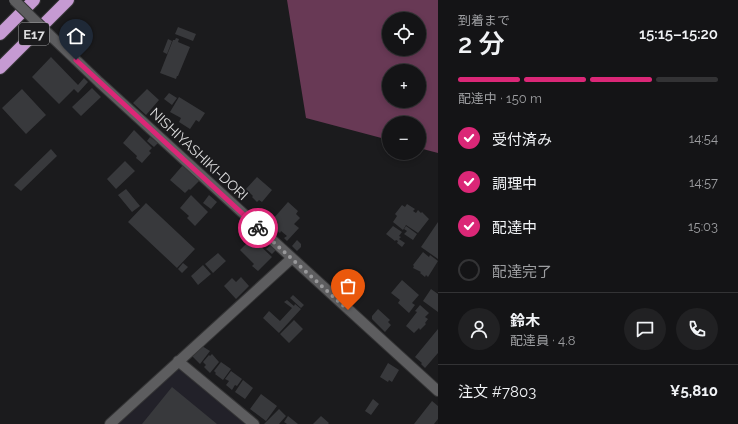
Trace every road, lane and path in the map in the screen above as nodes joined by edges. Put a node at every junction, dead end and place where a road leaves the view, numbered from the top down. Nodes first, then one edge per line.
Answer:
1 (14, 0) edge
2 (34, 0) edge
3 (68, 0) edge
4 (0, 34) edge
5 (0, 68) edge
6 (291, 259) junction
7 (178, 361) junction
8 (438, 391) edge
9 (110, 424) edge
10 (254, 424) edge

1 - 6 street, NISHIYASHIKI-DORI, bridge
2 - 4 highway, E17
3 - 5 highway, E17
6 - 7 street
6 - 8 street, NISHIYASHIKI-DORI
7 - 9 street
7 - 10 street

